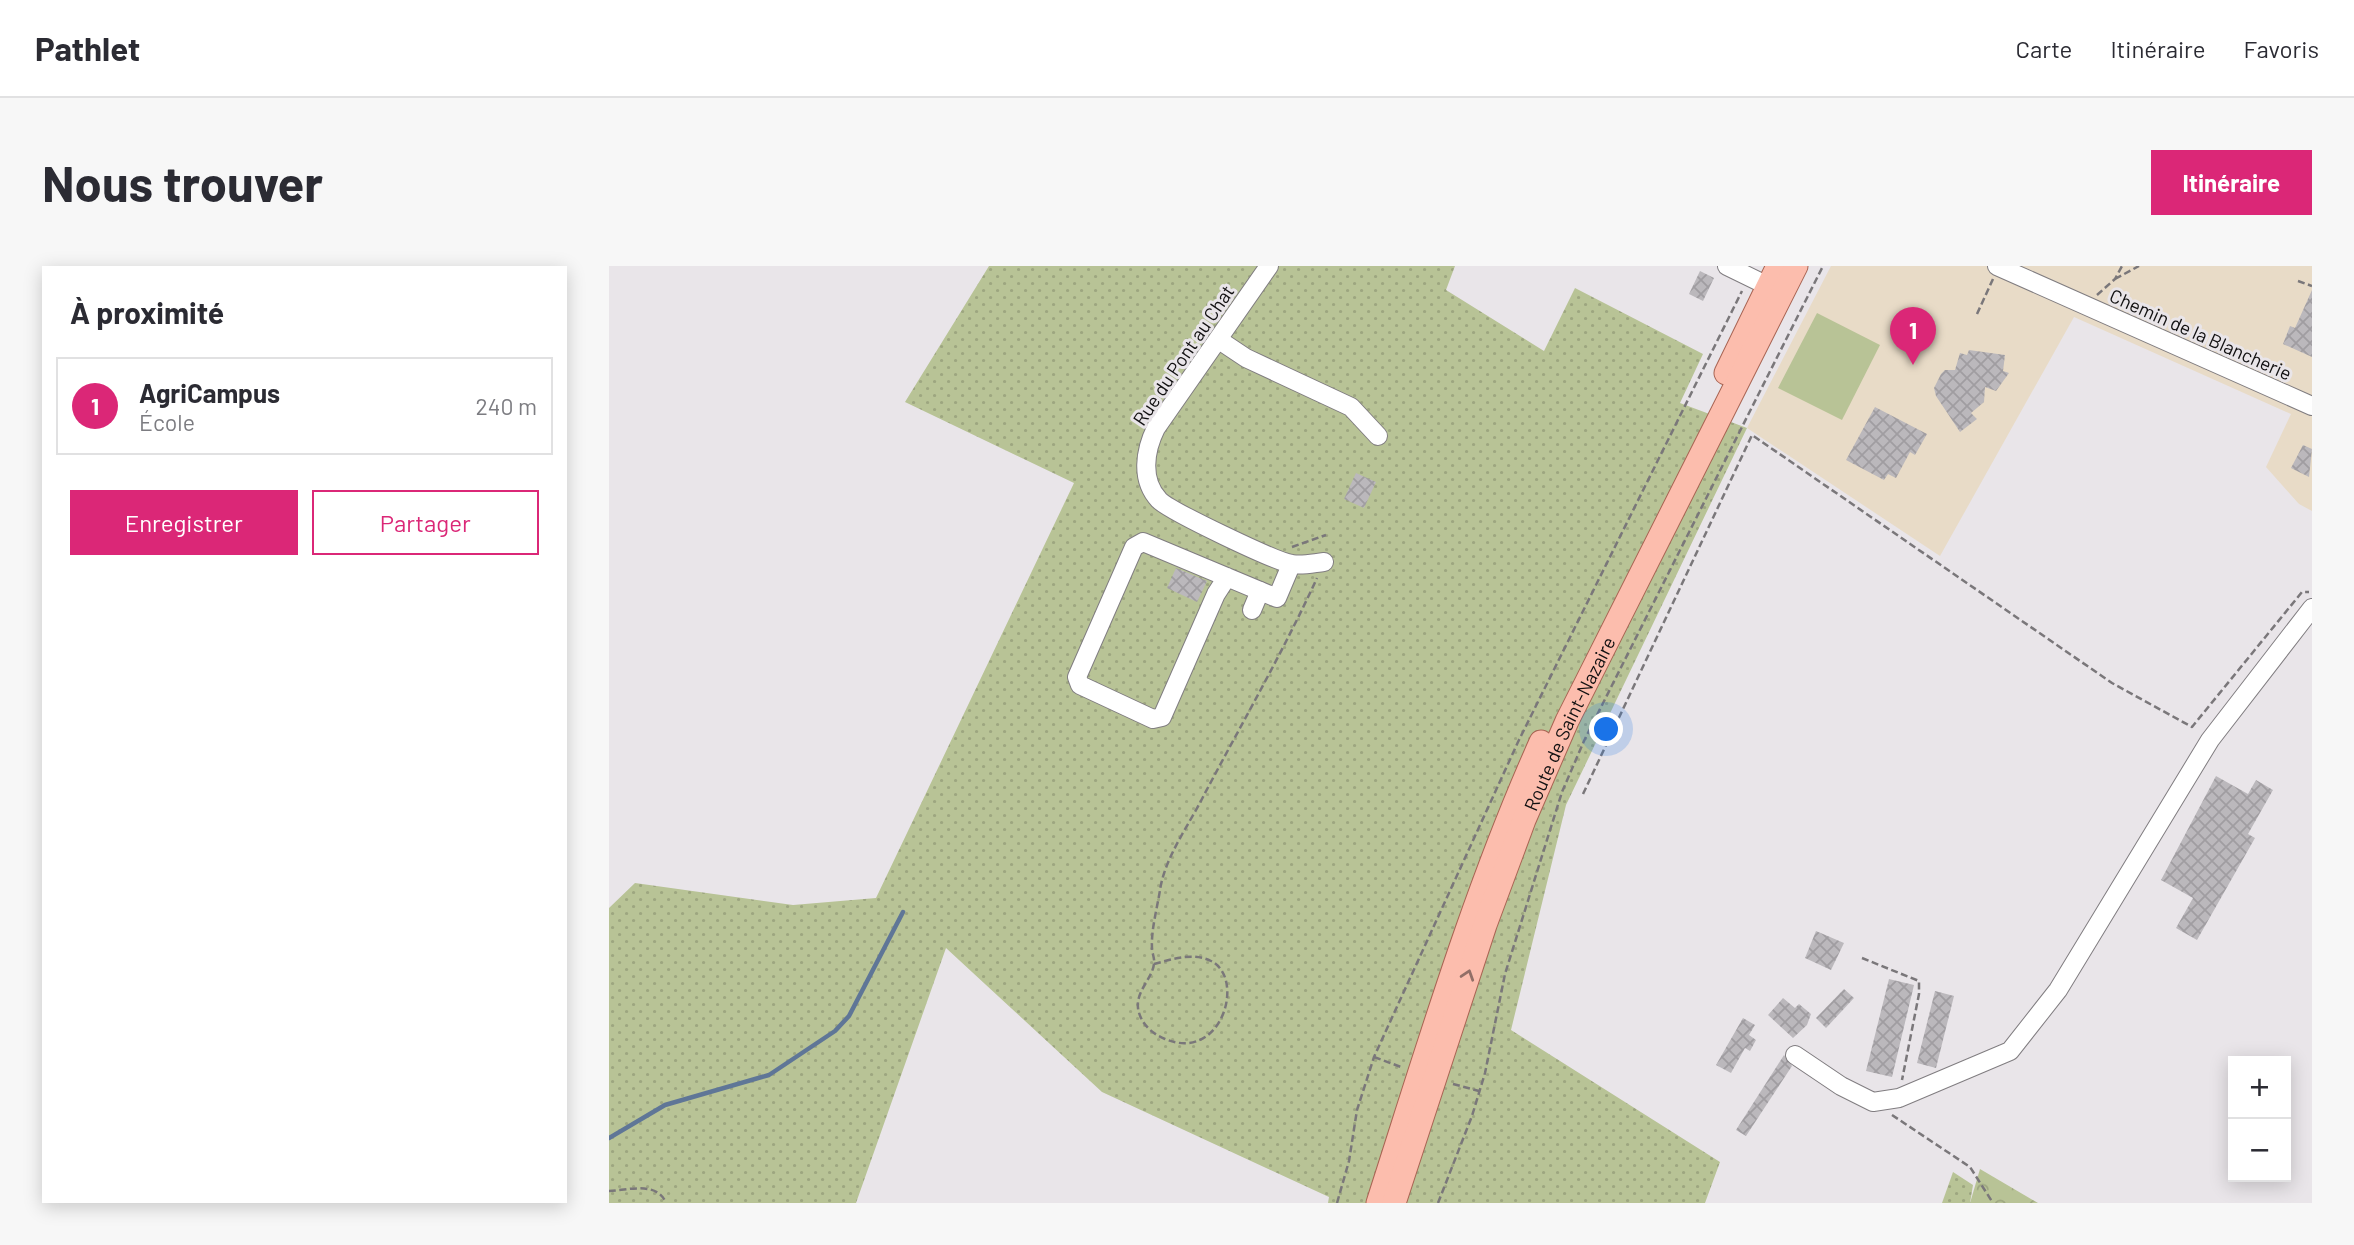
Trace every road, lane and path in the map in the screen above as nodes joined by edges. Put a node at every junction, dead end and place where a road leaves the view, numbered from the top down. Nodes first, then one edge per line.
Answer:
1 (1269, 266) edge
2 (1727, 266) edge
3 (1796, 266) edge
4 (1823, 266) edge
5 (1998, 266) edge
6 (2122, 266) edge
7 (2139, 266) edge
8 (1773, 276) edge
9 (2115, 279) junction
10 (2298, 281) dead end
11 (2312, 286) edge
12 (2079, 303) junction
13 (1977, 314) dead end
14 (1219, 340) junction
15 (2312, 406) edge
16 (1378, 436) dead end
17 (1326, 534) dead end
18 (1288, 557) junction
19 (1324, 562) joint
20 (1227, 577) junction
21 (1260, 591) junction
22 (2312, 592) edge
23 (2312, 608) edge
24 (1252, 610) dead end
25 (1583, 794) dead end
26 (1862, 958) dead end
27 (1154, 964) junction
28 (1795, 1055) dead end
29 (1374, 1056) dead end
30 (1401, 1067) dead end
31 (1453, 1084) dead end
32 (1479, 1091) junction
33 (1899, 1098) junction
34 (1873, 1101) junction
35 (609, 1191) edge
36 (666, 1203) edge
37 (1378, 1203) edge
38 (1394, 1203) edge
39 (1438, 1203) edge
40 (1993, 1203) edge

1 - 14 street, Rue du Pont au Chat
2 - 8 street
38 -> 3 main road, Route de Saint-Nazaire
4 - 32 path
5 - 12 street, Chemin de la Blancherie
5 - 13 path
6 - 9 path
7 - 9 path
8 - 37 main road, Route de Saint-Nazaire
9 - 12 path
10 - 11 path
12 - 15 street, Chemin de la Blancherie
14 - 16 street
14 - 18 street, Rue du Pont au Chat
17 - 18 path
18 - 19 street
18 - 21 street
19 - 27 path
20 - 20 street
20 - 21 street
21 - 24 street
22 - 25 path
23 - 33 street
26 - 33 path
27 - 27 path
28 - 34 street
29 - 30 path
31 - 32 path
32 - 39 path
33 - 34 street
34 - 40 path
35 - 36 path

